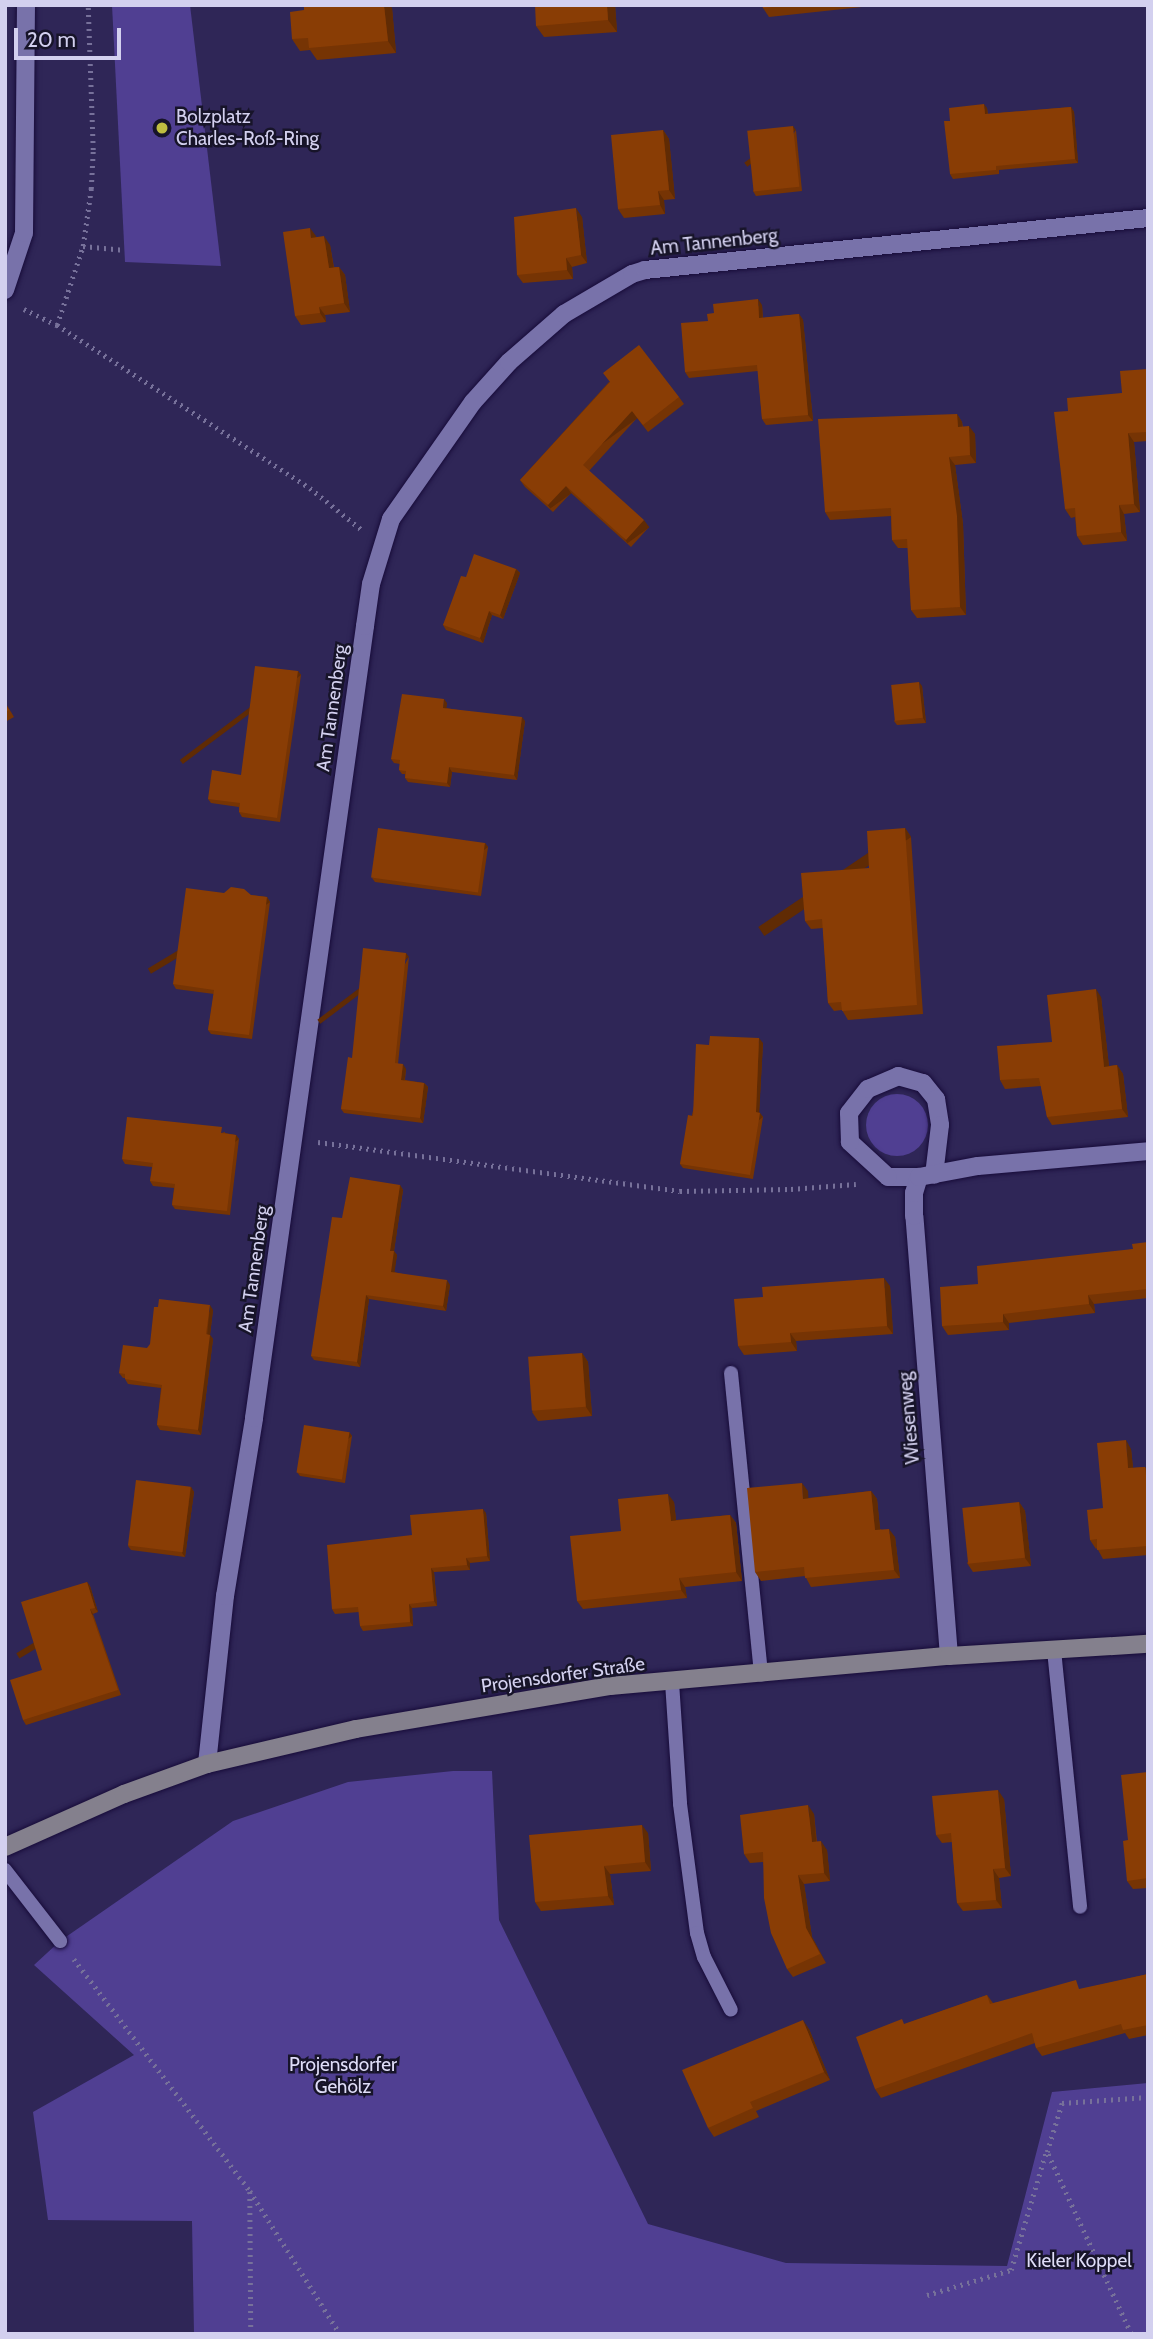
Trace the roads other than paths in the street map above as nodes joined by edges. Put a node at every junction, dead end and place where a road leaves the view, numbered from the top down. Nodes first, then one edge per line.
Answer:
1 (26, 5) edge
2 (1148, 218) edge
3 (10, 297) edge
4 (1148, 1151) edge
5 (926, 1176) junction
6 (731, 1373) dead end
7 (1148, 1644) edge
8 (1054, 1650) junction
9 (949, 1656) junction
10 (761, 1675) junction
11 (672, 1682) junction
12 (207, 1764) junction
13 (5, 1847) edge
14 (5, 1870) edge
15 (1080, 1907) dead end
16 (60, 1941) road end
17 (731, 2010) dead end

1 - 3 street
2 - 12 street, Am Tannenberg
4 - 5 street
5 - 5 street, Wiesenweg
5 - 9 street, Wiesenweg
6 - 10 lane
7 - 8 street, Projensdorfer Straße
8 - 9 street, Projensdorfer Straße
8 - 15 lane
9 - 10 street, Projensdorfer Straße
10 - 11 street, Projensdorfer Straße
11 - 12 street, Projensdorfer Straße
11 - 17 lane
12 - 13 street, Projensdorfer Straße
14 - 16 lane

